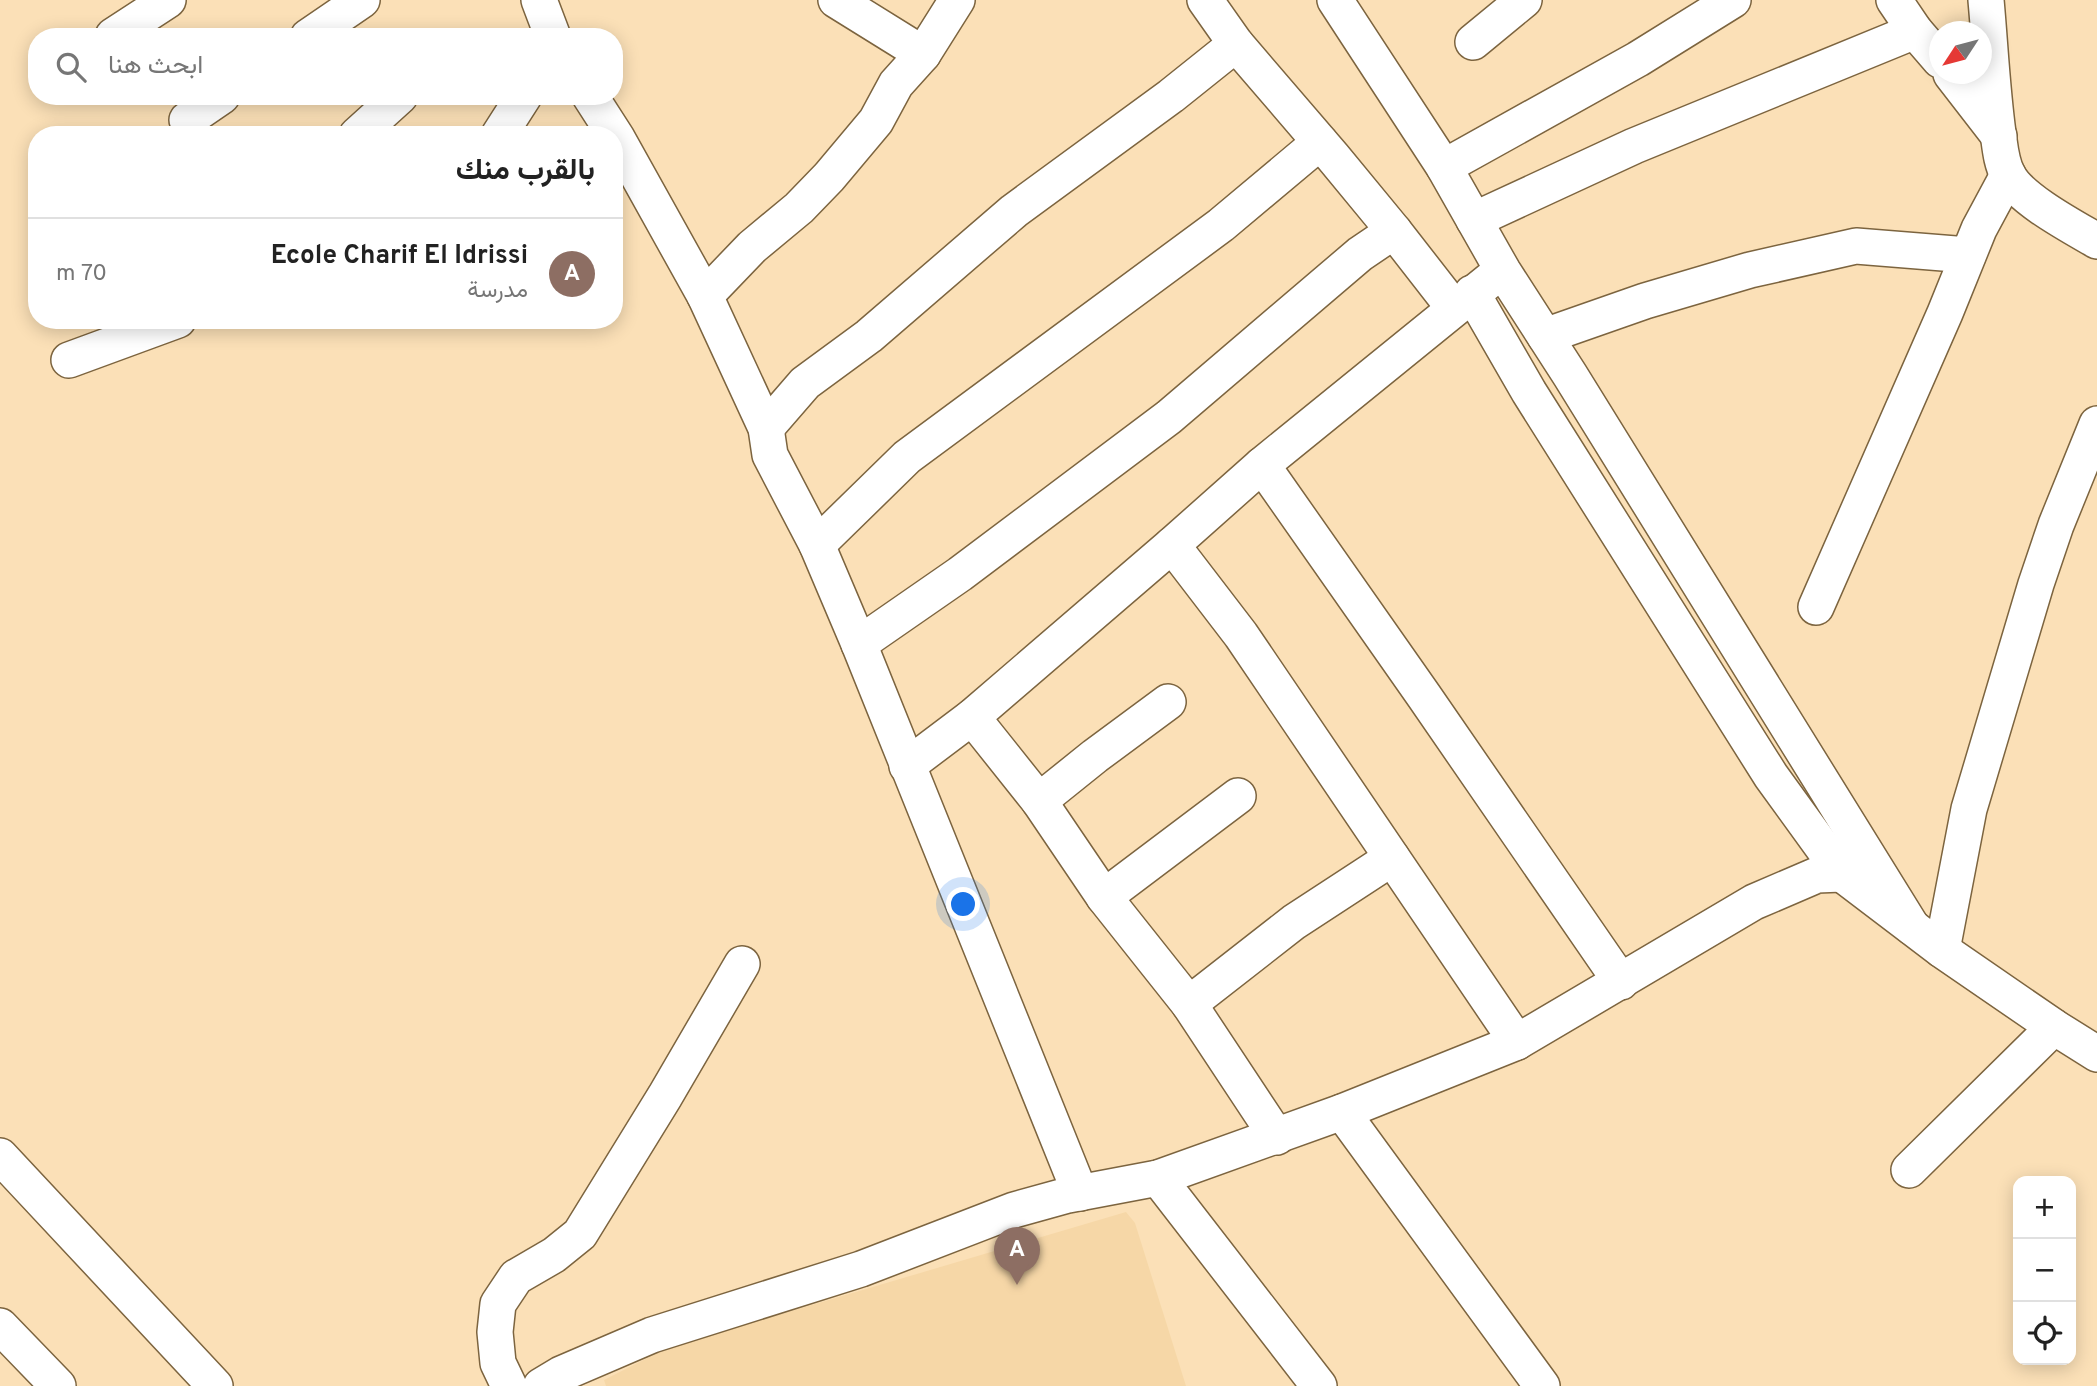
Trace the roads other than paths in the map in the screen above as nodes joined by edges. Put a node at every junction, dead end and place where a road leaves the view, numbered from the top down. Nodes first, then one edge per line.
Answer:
1 (168, 0) edge
2 (362, 0) edge
3 (539, 0) edge
4 (836, 0) edge
5 (957, 0) edge
6 (1205, 0) edge
7 (1335, 0) edge
8 (1524, 0) edge
9 (1733, 0) edge
10 (1894, 0) edge
11 (1986, 0) edge
12 (125, 28) edge
13 (322, 28) edge
14 (550, 28) edge
15 (1914, 31) junction
16 (1473, 42) dead end
17 (1236, 44) junction
18 (1929, 48) edge
19 (923, 54) junction
20 (1959, 84) edge
21 (209, 105) edge
22 (390, 105) edge
23 (518, 105) edge
24 (596, 105) edge
25 (187, 120) dead end
26 (367, 126) edge
27 (505, 126) edge
28 (609, 126) edge
29 (1998, 136) junction
30 (1320, 142) junction
31 (623, 149) edge
32 (1444, 167) junction
33 (2008, 175) junction
34 (1474, 220) junction
35 (1394, 231) junction
36 (2097, 241) edge
37 (1968, 255) junction
38 (1503, 271) junction
39 (705, 296) junction
40 (1463, 301) junction
41 (153, 329) edge
42 (1545, 336) junction
43 (69, 360) dead end
44 (2097, 424) edge
45 (766, 428) junction
46 (1262, 465) junction
47 (817, 545) junction
48 (1172, 545) junction
49 (1816, 607) dead end
50 (859, 644) junction
51 (1168, 702) dead end
52 (972, 716) junction
53 (907, 766) junction
54 (1238, 796) dead end
55 (1039, 802) junction
56 (1392, 858) junction
57 (1842, 874) junction
58 (1104, 897) junction
59 (1912, 928) junction
60 (1942, 950) junction
61 (742, 964) dead end
62 (1621, 982) junction
63 (1189, 1004) junction
64 (2054, 1027) junction
65 (1517, 1042) junction
66 (2097, 1054) edge
67 (1342, 1112) junction
68 (1277, 1137) junction
69 (0, 1156) edge
70 (1909, 1170) dead end
71 (1158, 1178) junction
72 (1080, 1193) junction
73 (0, 1326) edge
74 (58, 1386) edge
75 (215, 1386) edge
76 (509, 1386) edge
77 (541, 1386) edge
78 (1319, 1386) edge
79 (1542, 1386) edge

1 - 12 street
2 - 13 street
3 - 14 street
4 - 19 street
5 - 19 street
6 - 17 street
7 - 32 street
8 - 16 street
9 - 32 street
10 - 15 street
11 - 29 street
15 - 18 street
15 - 34 street
17 - 30 street
17 - 45 street
19 - 39 street
20 - 29 street
21 - 25 street
22 - 26 street
23 - 27 street
24 - 28 street
29 - 33 street
30 - 35 street
30 - 47 street
31 - 39 street
32 - 34 street
33 - 36 street
33 - 37 street
34 - 38 street
35 - 40 street
35 - 50 street
37 - 42 street
37 - 49 street
38 - 40 street
38 - 42 street
39 - 45 street
40 - 46 street
40 - 57 street
41 - 43 street
42 - 59 street
44 - 60 street
45 - 47 street
46 - 48 street
46 - 62 street
47 - 50 street
48 - 52 street
48 - 56 street
50 - 53 street
51 - 55 street
52 - 53 street
52 - 55 street
53 - 72 street
54 - 58 street
55 - 58 street
56 - 63 street
56 - 65 street
57 - 59 street
57 - 62 street
58 - 63 street
59 - 60 street
60 - 64 street
61 - 76 street
62 - 65 street
63 - 68 street
64 - 66 street
64 - 70 street
65 - 67 street
67 - 68 street
67 - 79 street
68 - 71 street
69 - 75 street
71 - 72 street
71 - 78 street
72 - 77 street
73 - 74 street

